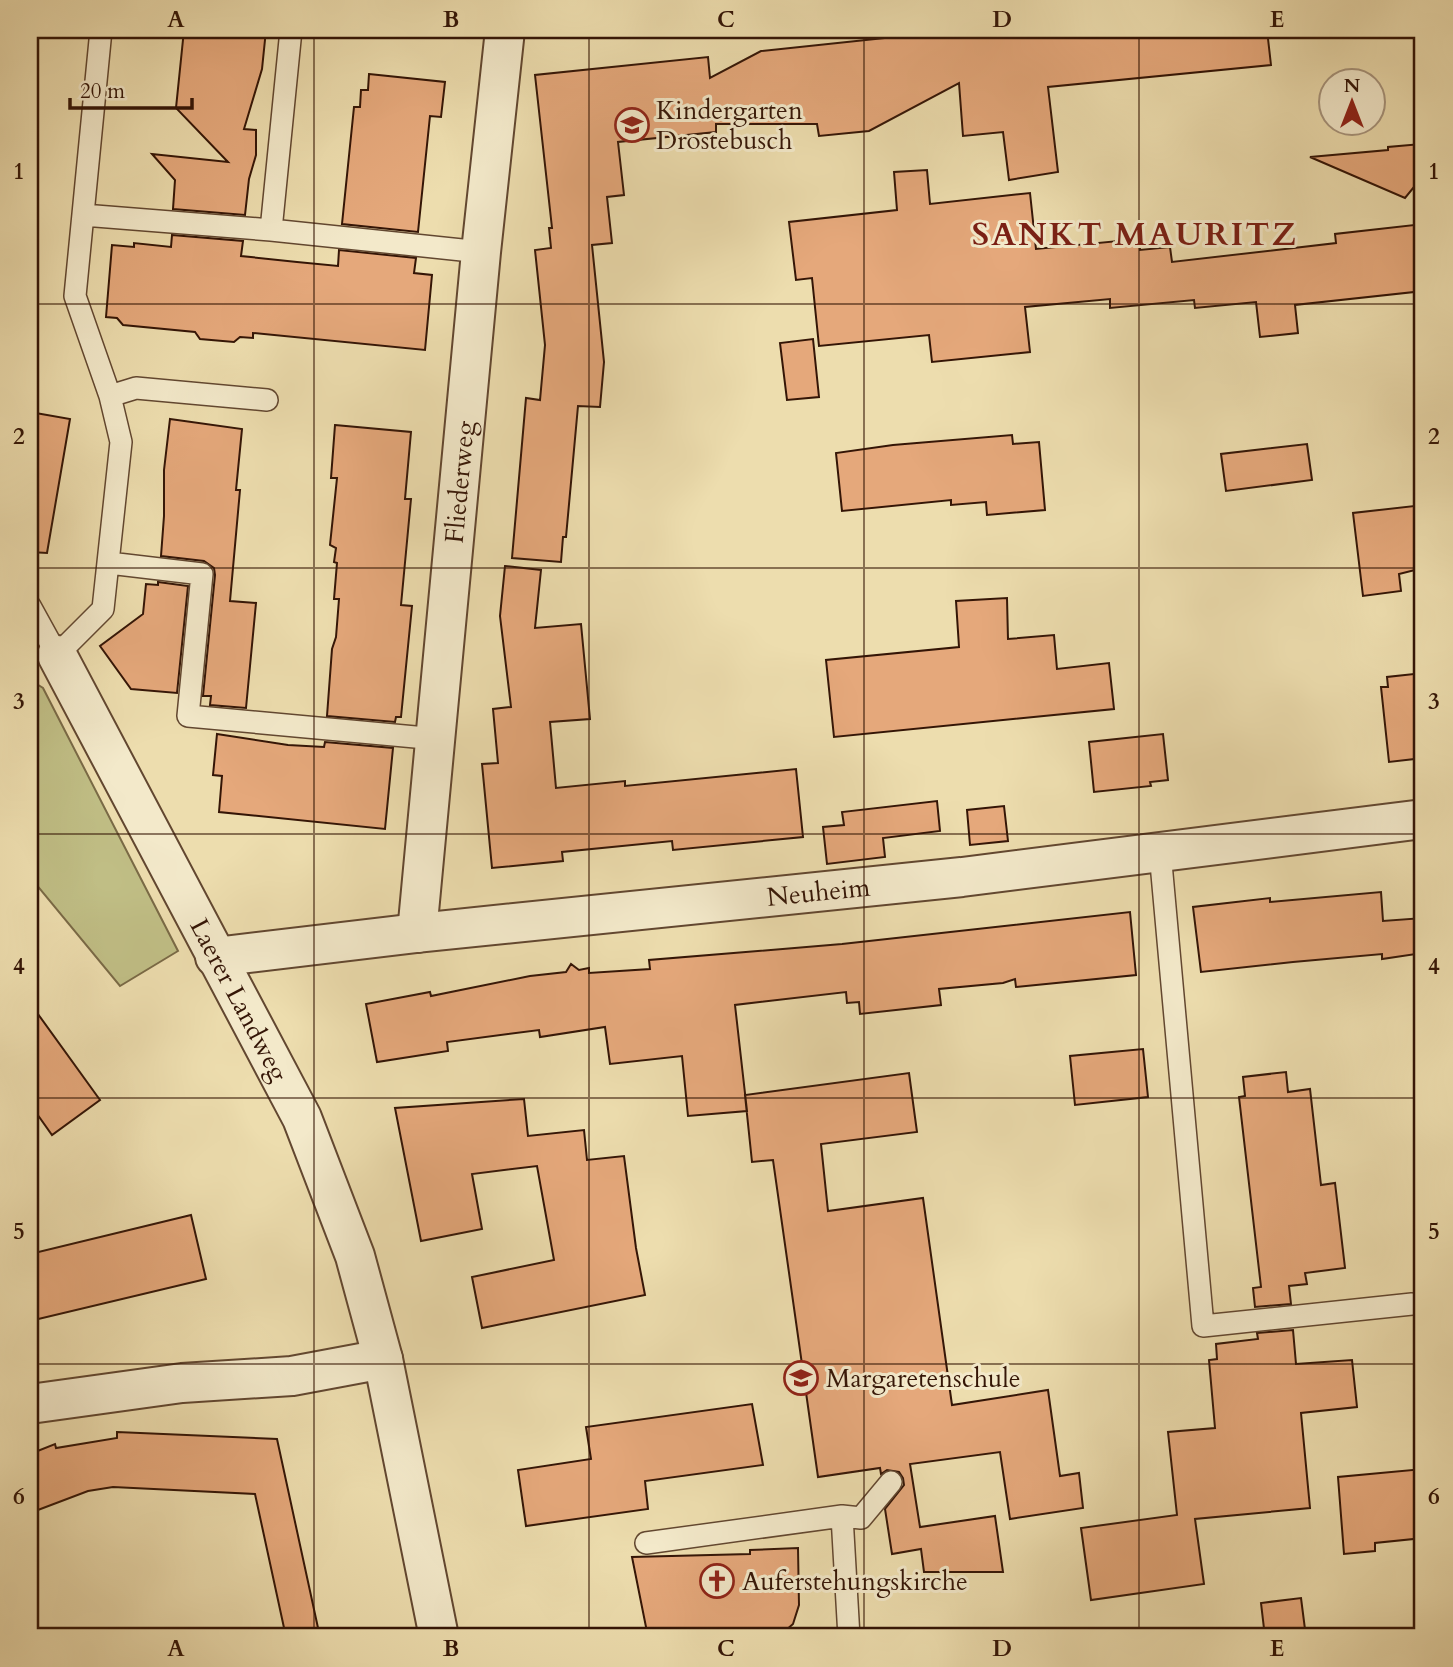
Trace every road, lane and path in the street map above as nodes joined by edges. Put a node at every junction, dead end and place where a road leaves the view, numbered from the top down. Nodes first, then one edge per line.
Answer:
1 (101, 30) edge
2 (291, 30) edge
3 (505, 30) edge
4 (83, 215) junction
5 (271, 230) junction
6 (481, 252) junction
7 (110, 396) junction
8 (267, 400) dead end
9 (109, 563) junction
10 (30, 606) edge
11 (57, 656) junction
12 (437, 739) junction
13 (1423, 819) edge
14 (1160, 852) junction
15 (418, 933) junction
16 (215, 957) junction
17 (1412, 1304) dead end
18 (383, 1359) junction
19 (30, 1404) edge
20 (891, 1482) dead end
21 (842, 1516) junction
22 (646, 1543) dead end
23 (439, 1637) edge
24 (849, 1637) edge

1 - 4 lane
2 - 5 lane
3 - 6 street, Fliederweg
4 - 5 lane
4 - 7 lane
5 - 6 lane
6 - 12 street, Fliederweg
7 - 8 lane
7 - 9 lane
9 - 11 lane
9 - 12 lane
10 - 11 lane, Laerer Landweg
11 - 16 street, Laerer Landweg
12 - 15 street, Fliederweg
13 - 14 street, Neuheim
14 - 15 street, Neuheim
14 - 17 lane
15 - 16 street, Neuheim
16 - 18 street, Laerer Landweg
18 - 19 street
18 - 23 street, Laerer Landweg
20 - 21 lane
21 - 22 lane
21 - 24 lane

